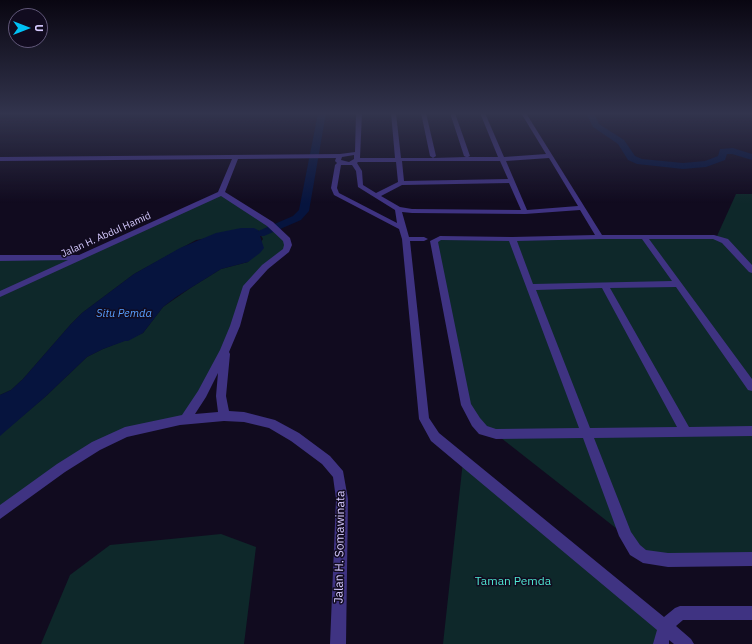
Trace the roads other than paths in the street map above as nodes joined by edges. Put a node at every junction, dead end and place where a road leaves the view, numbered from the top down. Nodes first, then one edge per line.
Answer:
1 (358, 143) edge
2 (396, 143) edge
3 (430, 143) edge
4 (462, 143) edge
5 (495, 143) edge
6 (542, 143) edge
7 (549, 154) junction
8 (433, 156) junction
9 (467, 156) junction
10 (236, 157) junction
11 (501, 157) junction
12 (357, 158) junction
13 (397, 158) junction
14 (0, 159) edge
15 (340, 160) junction
16 (512, 181) junction
17 (401, 183) junction
18 (221, 193) junction
19 (377, 195) junction
20 (581, 208) junction
21 (397, 209) junction
22 (525, 212) junction
23 (381, 217) junction
24 (404, 233) junction
25 (600, 237) junction
26 (644, 237) junction
27 (424, 239) dead end
28 (512, 239) junction
29 (82, 257) junction
30 (0, 258) edge
31 (752, 270) edge
32 (678, 284) junction
33 (605, 286) junction
34 (531, 287) junction
35 (0, 294) edge
36 (225, 350) junction
37 (752, 387) edge
38 (224, 416) junction
39 (185, 419) junction
40 (752, 431) edge
41 (686, 432) junction
42 (587, 434) junction
43 (0, 513) edge
44 (752, 559) edge
45 (752, 613) edge
46 (664, 626) junction
47 (338, 644) edge
48 (661, 644) edge
49 (686, 644) edge

1 - 12 street
2 - 13 street
3 - 8 street
4 - 9 street
5 - 11 street
6 - 7 street
7 - 11 street
7 - 20 street
8 - 9 street
8 - 13 street
9 - 11 street
10 - 14 street
10 - 15 street
10 - 18 street
11 - 13 street
11 - 16 street
12 - 13 street
12 - 15 street
12 - 15 street
12 - 19 street
13 - 17 street
15 - 23 street
16 - 17 street
16 - 22 street
17 - 19 street
18 - 29 street, Jalan H. Abdul Hamid
18 - 36 street
19 - 21 street
20 - 22 street
20 - 25 street
21 - 22 street
21 - 23 street
21 - 24 street
23 - 24 street
24 - 27 street
24 - 46 street
25 - 26 street
25 - 28 street
26 - 31 street
26 - 32 street
28 - 34 street
28 - 42 street
29 - 30 street
29 - 35 street, Jalan H. Abdul Hamid
32 - 33 street
32 - 37 street
33 - 34 street
33 - 41 street
34 - 42 street
36 - 38 street
36 - 39 street
38 - 39 street, Jalan H. Somawinata
38 - 47 street, Jalan H. Somawinata
39 - 43 street, Jalan H. Somawinata
40 - 41 street
41 - 42 street
42 - 44 street
45 - 46 street
46 - 48 street
46 - 49 street

